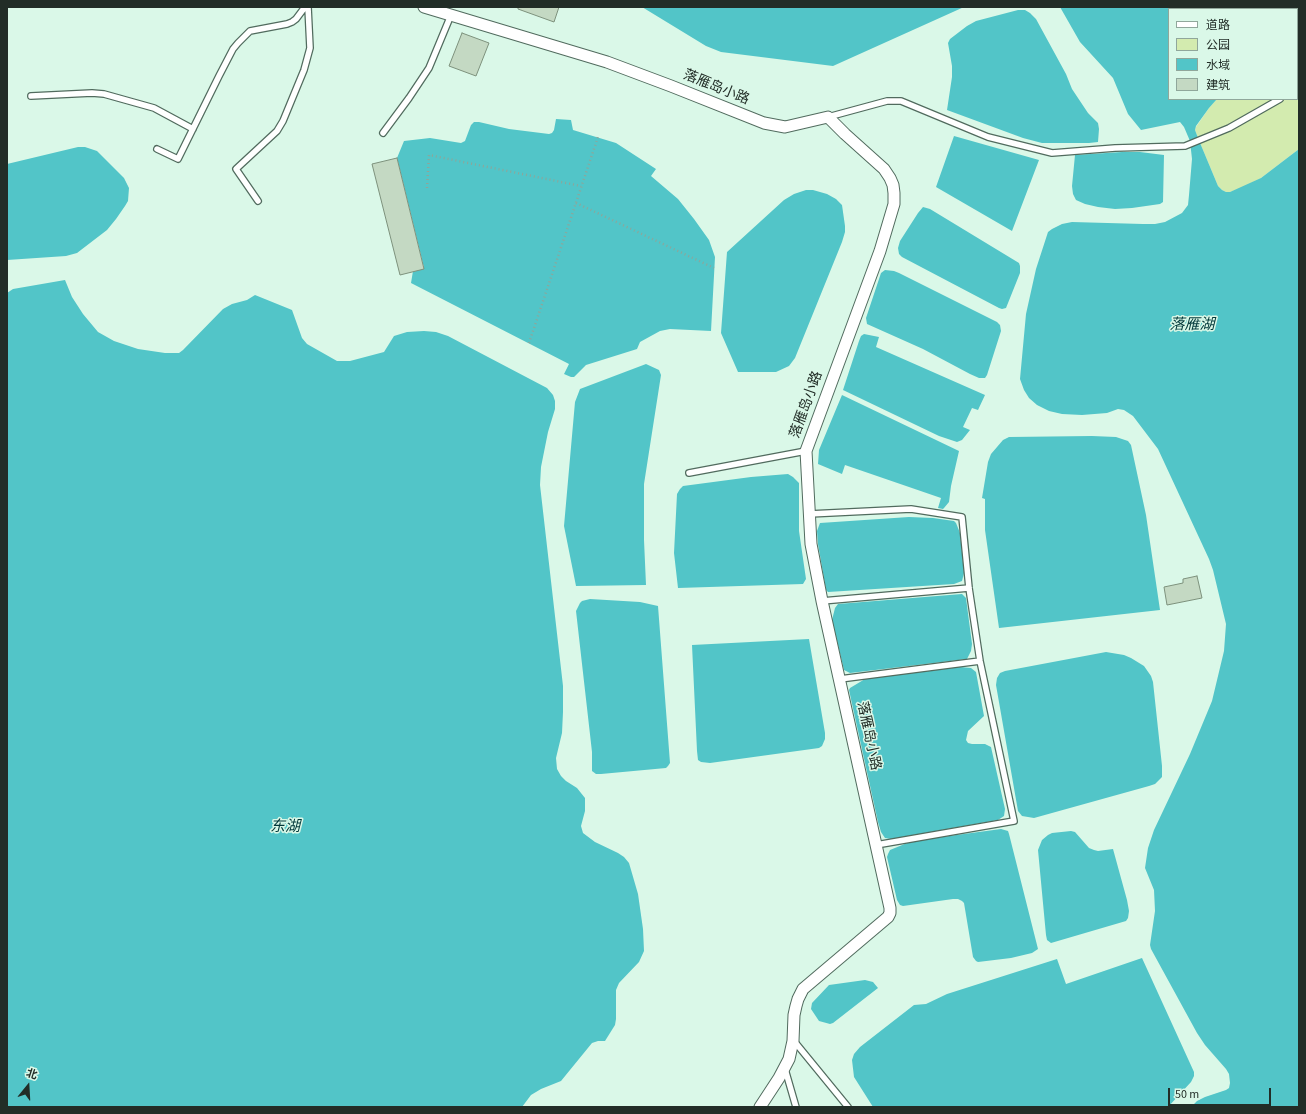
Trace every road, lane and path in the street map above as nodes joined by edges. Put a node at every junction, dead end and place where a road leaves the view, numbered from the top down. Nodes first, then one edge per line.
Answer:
1 (305, 7) edge
2 (308, 7) edge
3 (424, 7) edge
4 (451, 15) junction
5 (31, 96) dead end
6 (1278, 100) edge
7 (828, 117) junction
8 (193, 130) junction
9 (383, 133) dead end
10 (598, 138) dead end
11 (157, 149) dead end
12 (581, 186) junction
13 (427, 188) dead end
14 (258, 201) dead end
15 (576, 203) junction
16 (714, 268) dead end
17 (529, 343) dead end
18 (806, 451) junction
19 (689, 473) dead end
20 (809, 514) junction
21 (969, 588) junction
22 (822, 601) junction
23 (980, 661) junction
24 (840, 679) junction
25 (876, 845) junction
26 (793, 1041) junction
27 (785, 1069) junction
28 (760, 1107) edge
29 (796, 1107) edge
30 (848, 1107) edge

1 - 8 lane
2 - 14 lane
3 - 4 street, 落雁岛小路
4 - 7 street, 落雁岛小路
4 - 9 lane
5 - 8 lane
6 - 7 lane
7 - 18 street, 落雁岛小路
8 - 11 lane
10 - 12 path
12 - 13 path
12 - 15 path
15 - 16 path
15 - 17 path
18 - 19 lane
18 - 20 street, 落雁岛小路
20 - 21 lane
20 - 22 street, 落雁岛小路
21 - 22 lane
21 - 23 lane
22 - 24 street, 落雁岛小路
23 - 24 lane
23 - 25 lane
24 - 25 street, 落雁岛小路
25 - 26 street, 落雁岛小路
26 - 27 street, 落雁岛小路
26 - 30 lane
27 - 28 street, 落雁岛小路
27 - 29 lane

